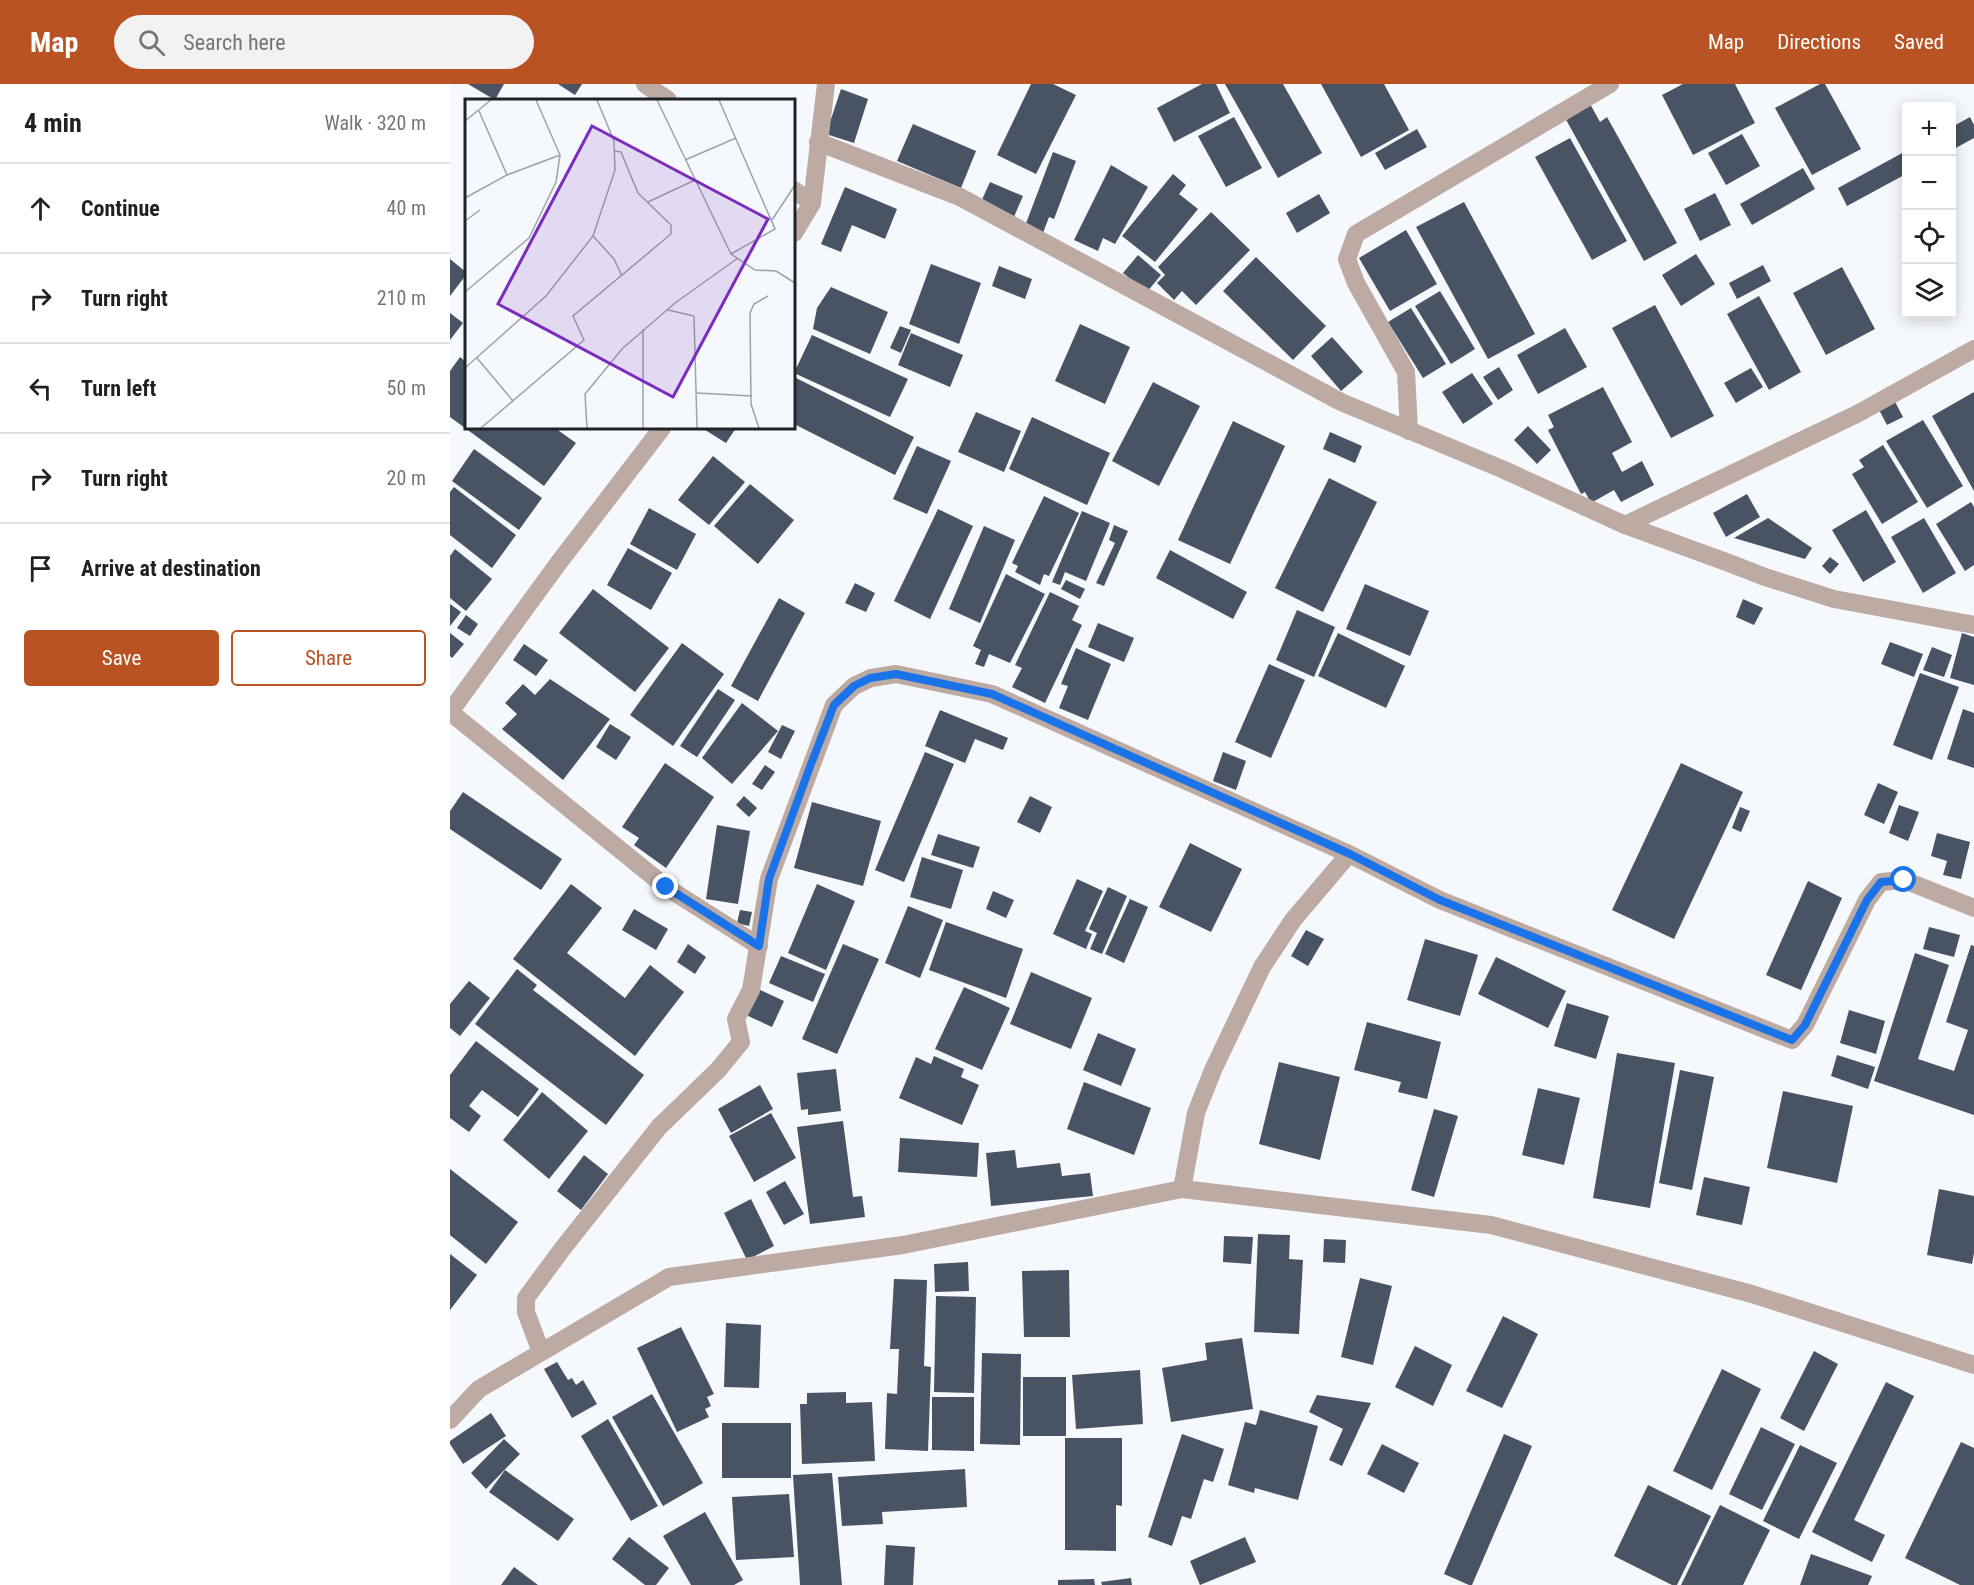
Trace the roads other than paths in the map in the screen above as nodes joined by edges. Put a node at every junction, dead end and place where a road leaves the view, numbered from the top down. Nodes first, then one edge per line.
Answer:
1 (645, 84) edge
2 (826, 84) edge
3 (1610, 84) edge
4 (667, 99) edge
5 (818, 142) junction
6 (795, 191) edge
7 (812, 203) junction
8 (795, 230) edge
9 (1974, 349) edge
10 (661, 429) edge
11 (1409, 430) junction
12 (1625, 525) junction
13 (1974, 625) edge
14 (450, 712) edge
15 (1350, 854) junction
16 (1974, 908) edge
17 (759, 946) junction
18 (1182, 1189) junction
19 (541, 1352) junction
20 (1974, 1365) edge
21 (450, 1420) edge

1 - 4 street
2 - 5 street
3 - 11 street
5 - 7 street
5 - 11 street
6 - 7 street
7 - 8 street
9 - 12 street
10 - 14 street
11 - 12 street
12 - 13 street
14 - 17 street
15 - 16 street
15 - 17 street
15 - 18 street
17 - 19 street
18 - 19 street
18 - 20 street
19 - 21 street

